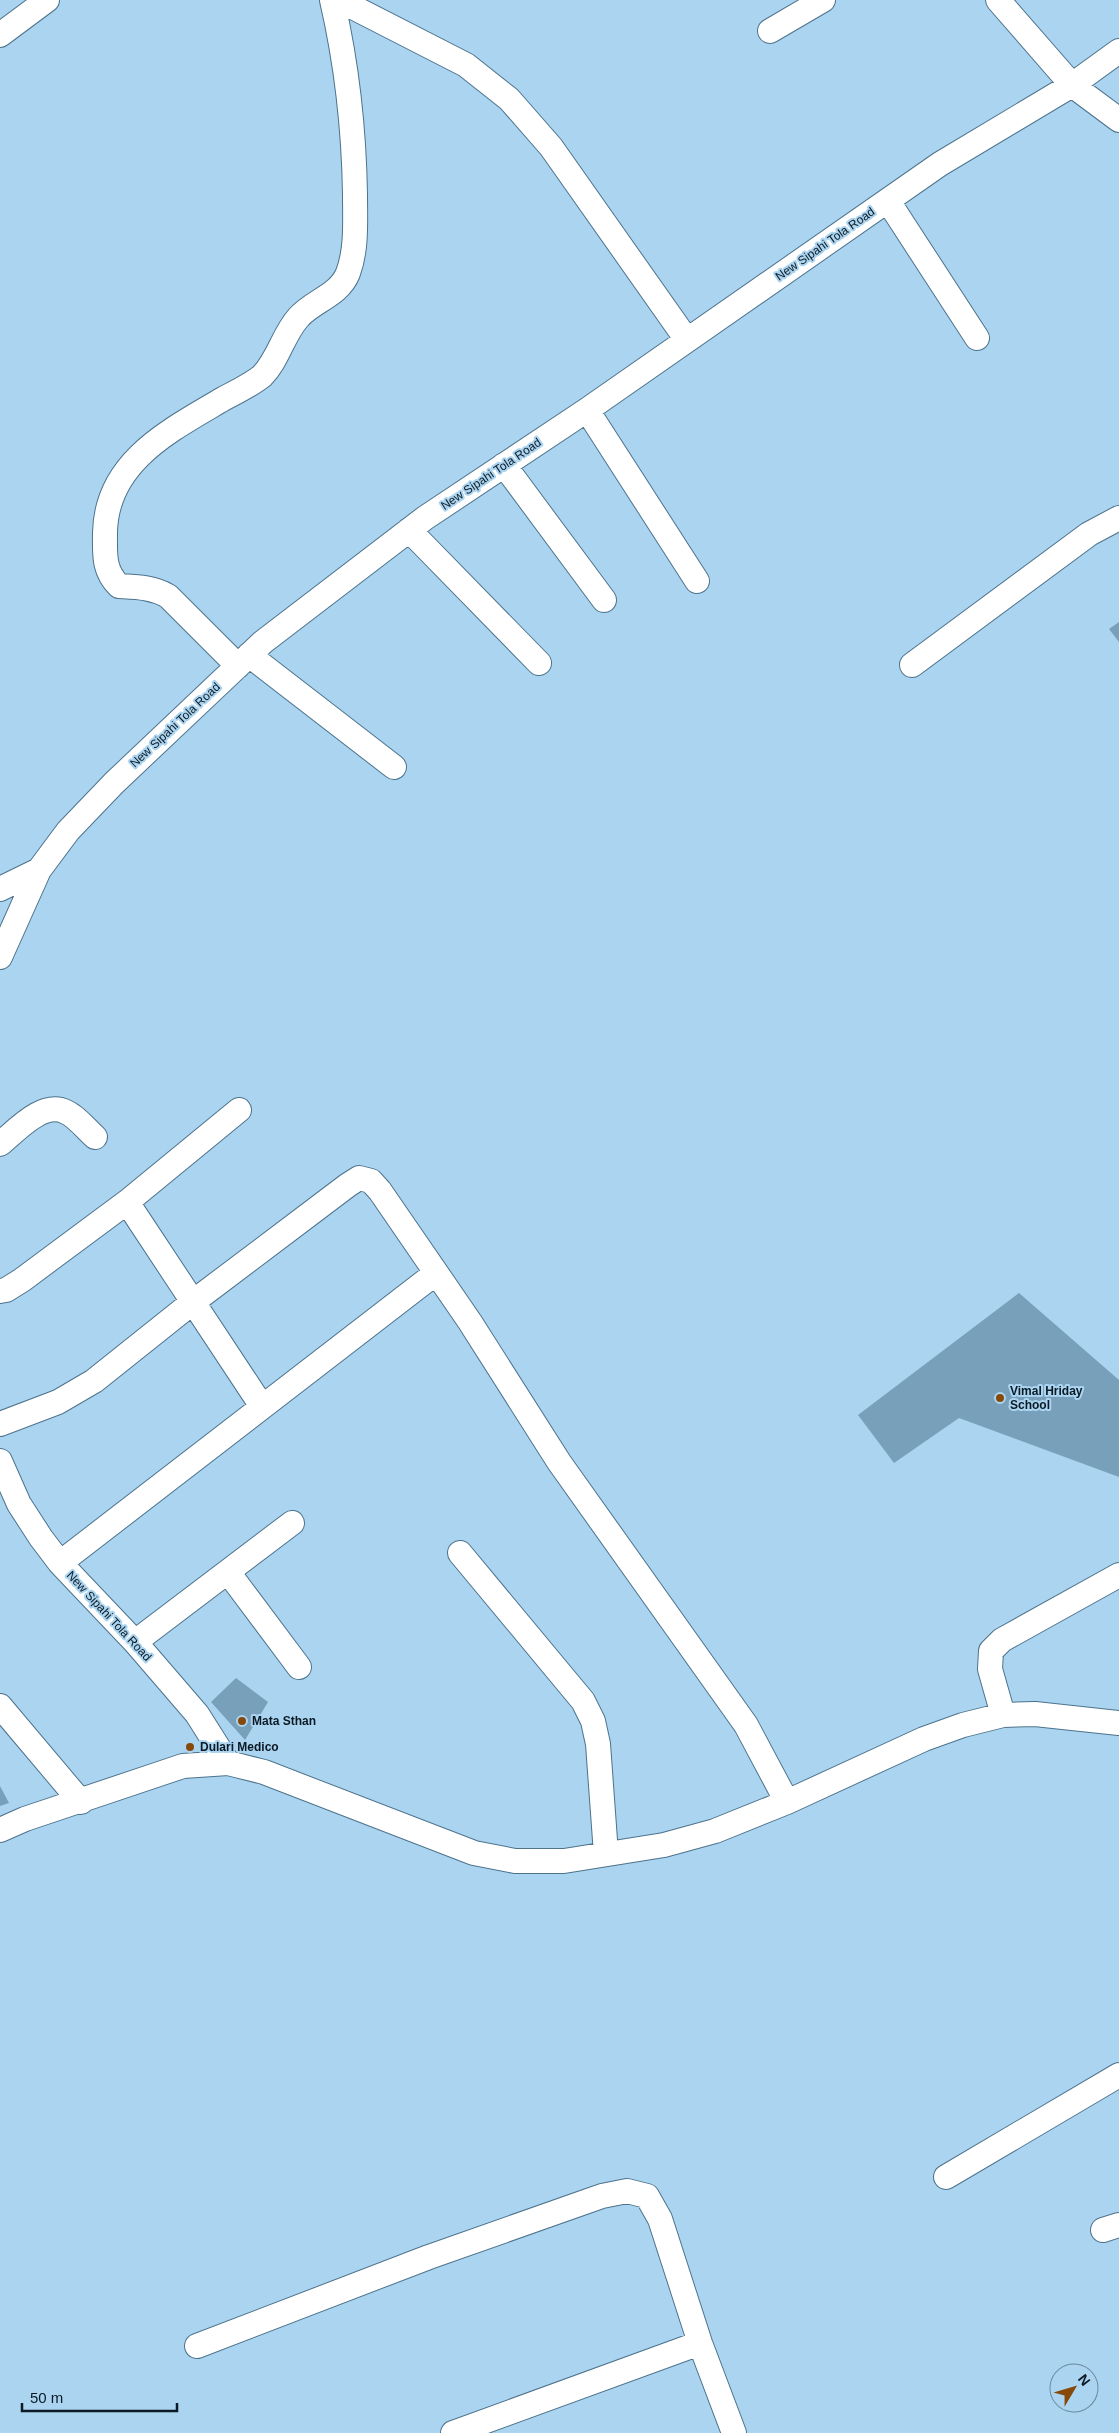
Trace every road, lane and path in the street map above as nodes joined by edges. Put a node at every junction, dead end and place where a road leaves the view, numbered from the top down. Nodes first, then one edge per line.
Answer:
1 (46, 0) edge
2 (332, 0) edge
3 (339, 0) edge
4 (822, 0) edge
5 (998, 0) edge
6 (770, 31) dead end
7 (0, 35) edge
8 (1119, 51) edge
9 (1072, 85) junction
10 (1119, 120) edge
11 (888, 201) junction
12 (977, 338) dead end
13 (687, 340) junction
14 (587, 410) junction
15 (504, 465) junction
16 (1119, 518) edge
17 (409, 530) junction
18 (697, 581) dead end
19 (604, 600) dead end
20 (244, 661) junction
21 (539, 663) dead end
22 (912, 665) dead end
23 (394, 767) dead end
24 (40, 870) junction
25 (0, 889) edge
26 (0, 957) edge
27 (239, 1110) dead end
28 (95, 1137) dead end
29 (0, 1144) edge
30 (128, 1202) junction
31 (436, 1273) junction
32 (0, 1290) edge
33 (193, 1302) junction
34 (261, 1406) junction
35 (0, 1424) edge
36 (0, 1461) edge
37 (292, 1524) dead end
38 (460, 1553) dead end
39 (60, 1563) junction
40 (228, 1572) junction
41 (1119, 1575) edge
42 (135, 1642) junction
43 (299, 1667) dead end
44 (0, 1706) edge
45 (1003, 1715) junction
46 (1119, 1723) edge
47 (228, 1763) junction
48 (80, 1802) junction
49 (787, 1802) junction
50 (0, 1830) edge
51 (606, 1854) junction
52 (1119, 2075) edge
53 (946, 2177) dead end
54 (700, 2344) junction
55 (197, 2346) dead end
56 (453, 2433) edge
57 (734, 2433) edge

1 - 7 street
2 - 20 street
3 - 13 street
4 - 6 street
5 - 9 street
8 - 9 street, New Sipahi Tola Road
9 - 10 street
9 - 11 street, New Sipahi Tola Road
11 - 12 street
11 - 13 street, New Sipahi Tola Road
13 - 14 street, New Sipahi Tola Road
14 - 15 street, New Sipahi Tola Road
14 - 18 street
15 - 17 street, New Sipahi Tola Road
15 - 19 street
16 - 22 street
17 - 20 street, New Sipahi Tola Road
17 - 21 street
20 - 23 street
20 - 24 street, New Sipahi Tola Road
24 - 25 street
24 - 26 street, New Sipahi Tola Road
27 - 30 street
28 - 29 street
30 - 32 street
30 - 33 street
31 - 33 street
31 - 34 street
31 - 49 street
33 - 34 street
33 - 35 street
34 - 39 street
36 - 39 street, New Sipahi Tola Road
37 - 40 street
38 - 51 street
39 - 42 street, New Sipahi Tola Road
40 - 42 street
40 - 43 street
41 - 45 street
42 - 47 street, New Sipahi Tola Road
44 - 48 street
45 - 46 street
45 - 49 street
47 - 48 street
47 - 51 street
48 - 50 street
49 - 51 street
52 - 53 street
54 - 55 street
54 - 56 street
54 - 57 street

